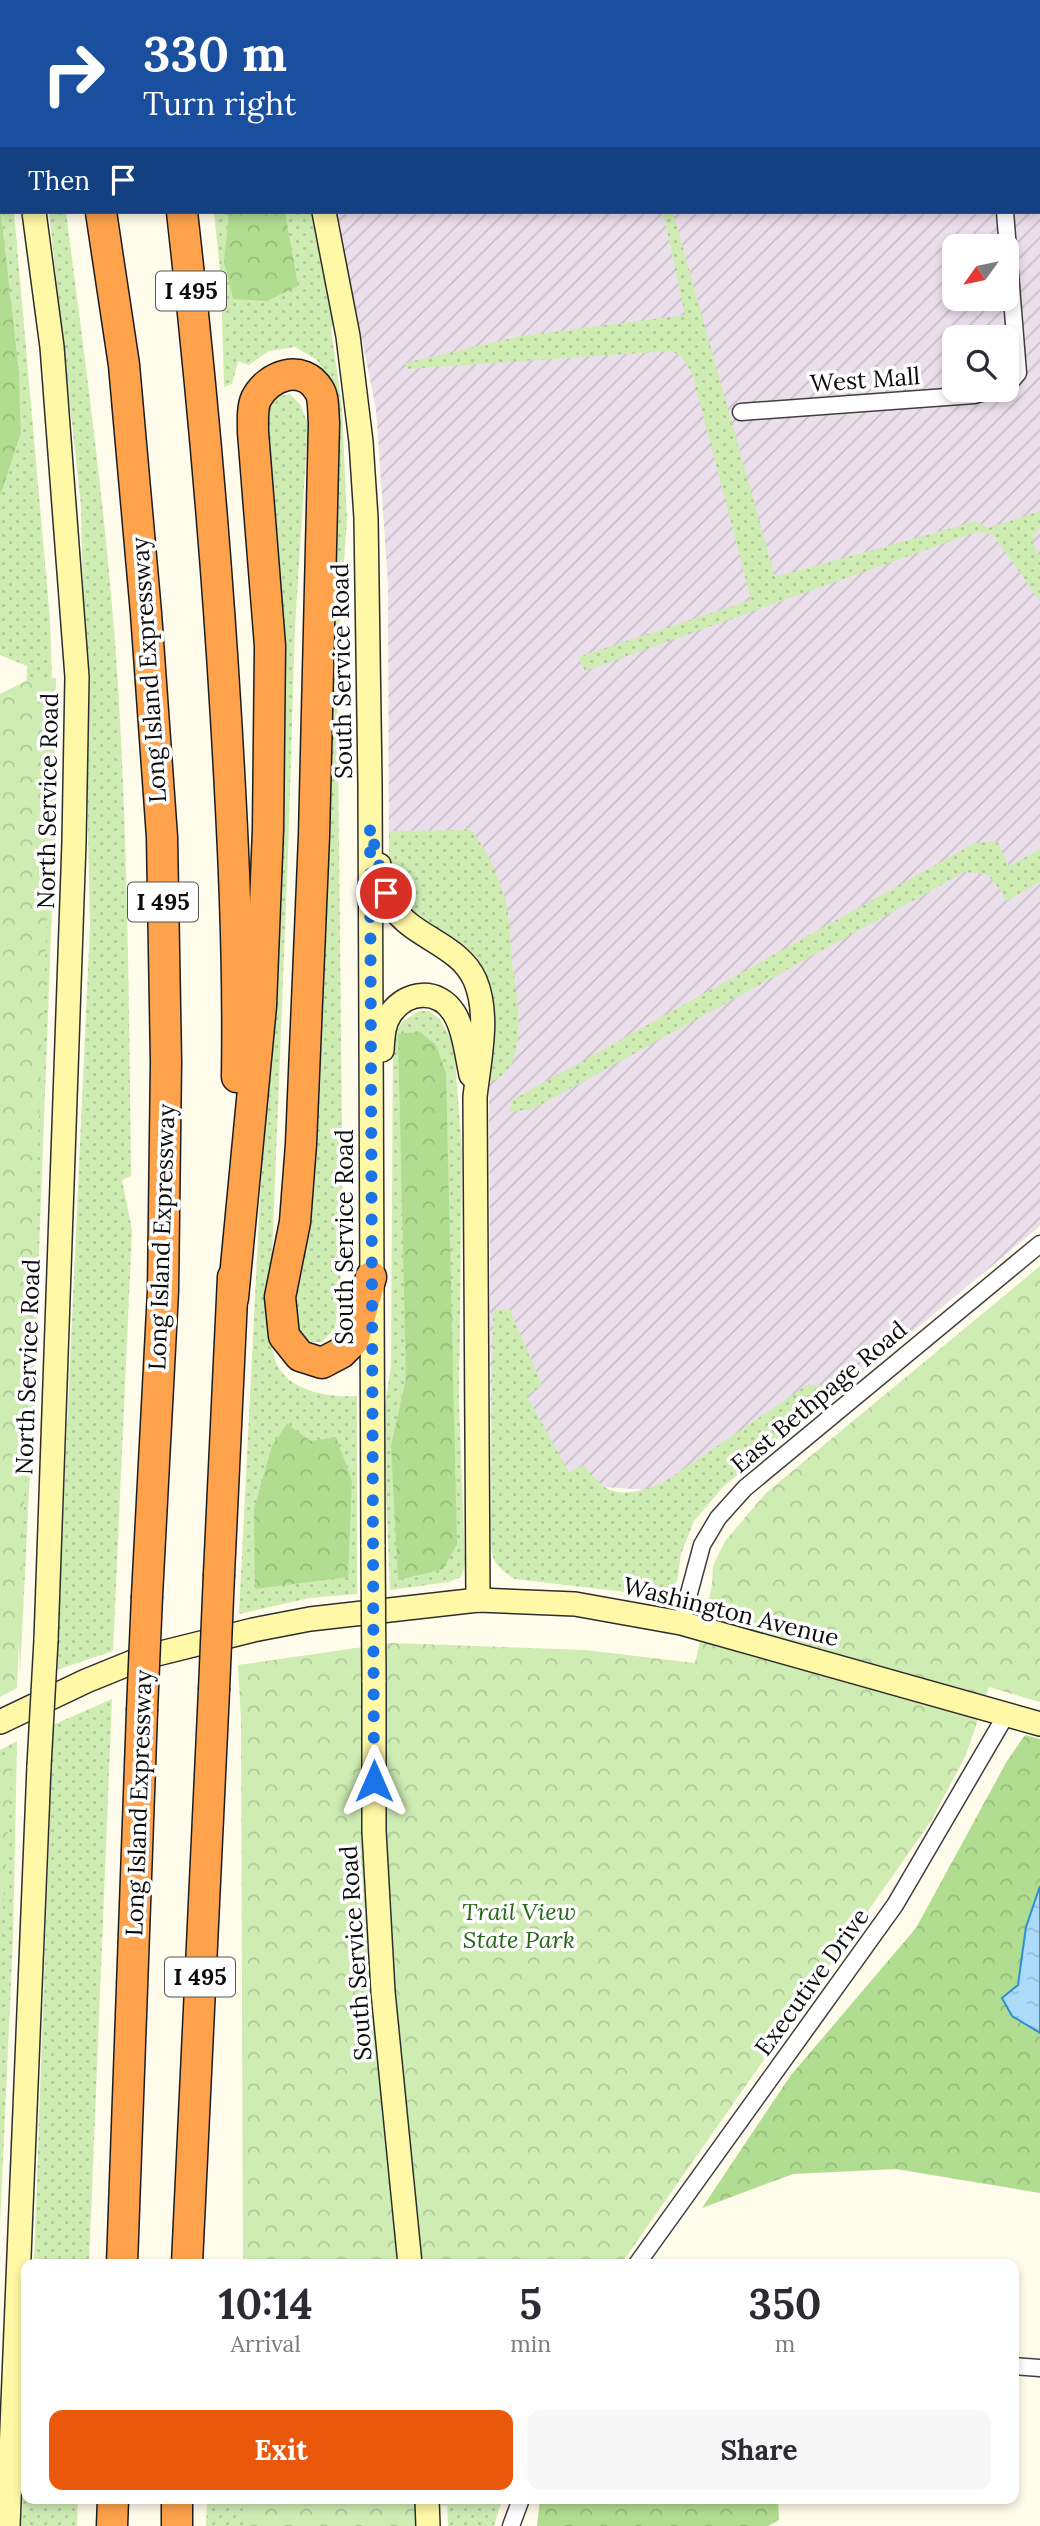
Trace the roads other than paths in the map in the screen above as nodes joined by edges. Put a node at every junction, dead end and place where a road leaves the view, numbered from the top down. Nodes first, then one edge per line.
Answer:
1 (34, 214) edge
2 (101, 214) edge
3 (182, 214) edge
4 (194, 214) edge
5 (324, 214) edge
6 (1005, 214) edge
7 (1014, 325) edge
8 (200, 371) junction
9 (942, 397) edge
10 (741, 412) dead end
11 (370, 827) junction
12 (475, 1097) junction
13 (372, 1189) junction
14 (1040, 1244) edge
15 (371, 1277) junction
16 (233, 1298) junction
17 (478, 1600) junction
18 (681, 1623) junction
19 (1006, 1714) junction
20 (0, 1721) edge
21 (1040, 1724) edge
22 (122, 2259) edge
23 (187, 2259) edge
24 (410, 2259) edge
25 (641, 2259) edge
26 (1019, 2367) edge
27 (1040, 2368) edge
28 (113, 2504) edge
29 (177, 2504) edge
30 (427, 2504) edge
31 (519, 2504) edge
32 (8, 2526) edge
33 (112, 2526) edge
34 (177, 2526) edge
35 (428, 2526) edge
36 (511, 2526) edge

1 - 32 main road, North Service Road, bridge
2 - 22 highway, Long Island Expressway / I 495, bridge
3 - 8 highway, I 495
4 - 8 highway
5 - 11 main road, South Service Road
6 - 7 street
8 - 16 highway, I 495
9 - 10 street, West Mall
11 - 12 main road
11 - 13 main road, South Service Road
12 - 13 main road
12 - 17 main road
13 - 15 main road, South Service Road
14 - 18 street, East Bethpage Road
15 - 16 highway
15 - 24 main road, South Service Road, bridge
16 - 23 highway, I 495, bridge
17 - 18 main road, Washington Avenue
17 - 20 main road, Washington Avenue
18 - 19 main road, Washington Avenue
19 - 21 main road, Washington Avenue
19 - 25 street, Executive Drive
26 - 27 street
28 - 33 highway
29 - 34 highway
30 - 35 main road
31 - 36 street

